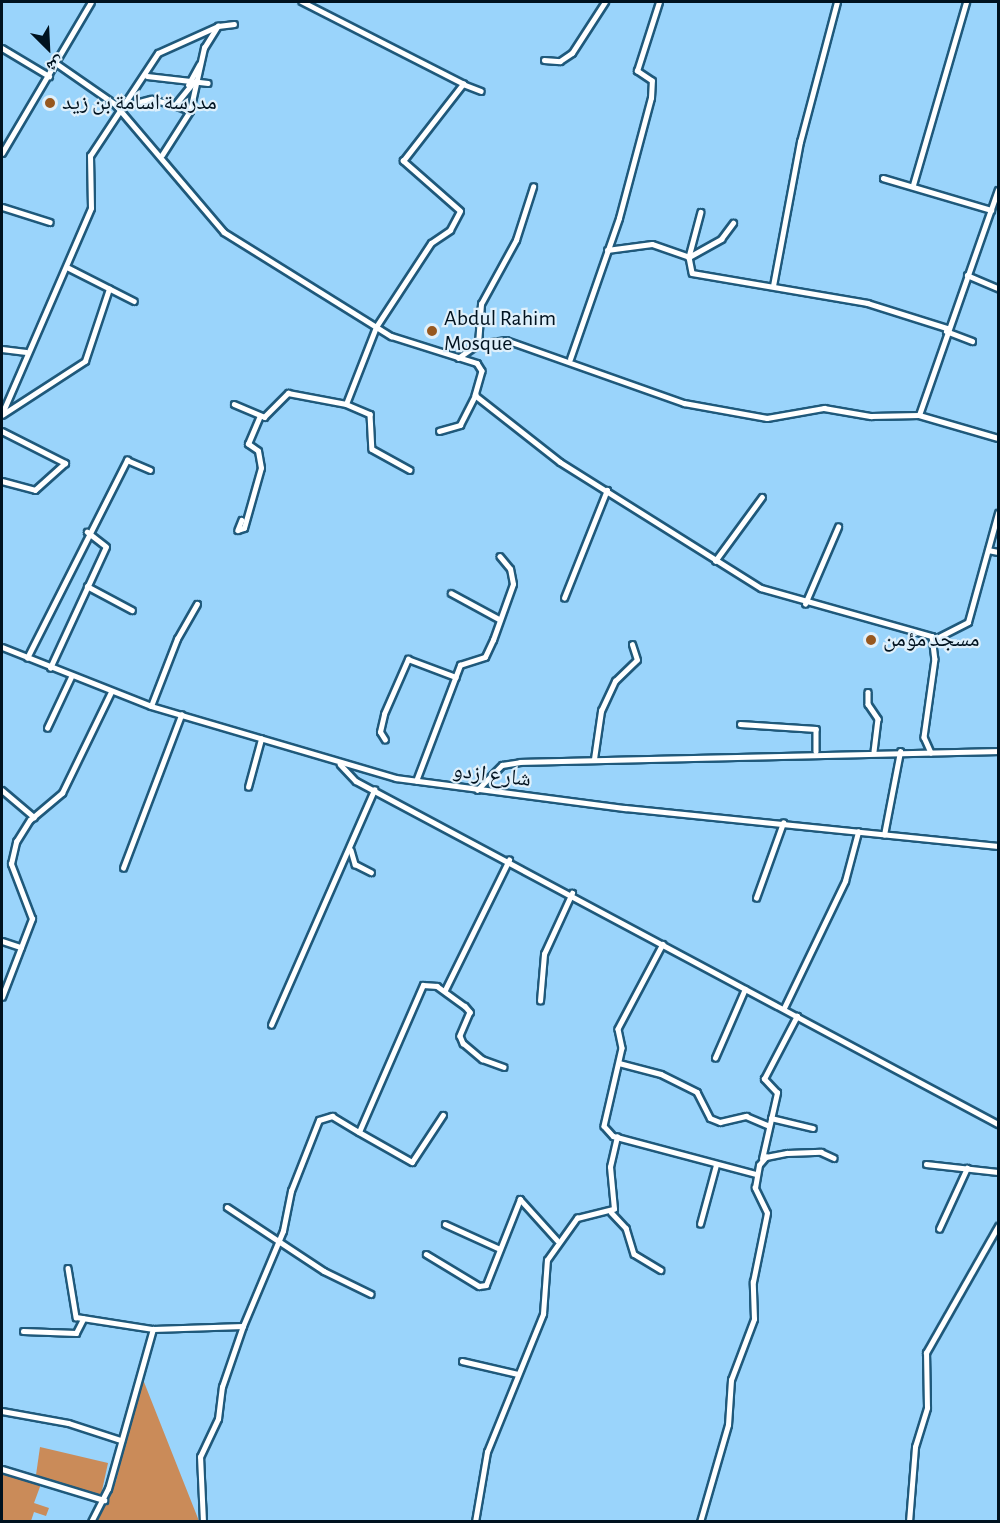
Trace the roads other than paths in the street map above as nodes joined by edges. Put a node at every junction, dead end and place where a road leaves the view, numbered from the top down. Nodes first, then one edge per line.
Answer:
1 (91, 2) edge
2 (302, 2) edge
3 (605, 2) edge
4 (659, 2) edge
5 (837, 2) edge
6 (966, 2) edge
7 (234, 24) dead end
8 (218, 26) junction
9 (2, 48) edge
10 (544, 60) dead end
11 (56, 63) junction
12 (201, 63) junction
13 (49, 76) junction
14 (147, 76) junction
15 (208, 83) dead end
16 (463, 84) junction
17 (190, 85) junction
18 (197, 86) junction
19 (481, 91) dead end
20 (175, 105) junction
21 (126, 106) junction
22 (122, 111) junction
23 (190, 111) junction
24 (2, 153) edge
25 (162, 155) junction
26 (883, 178) dead end
27 (913, 185) junction
28 (532, 187) dead end
29 (999, 190) edge
30 (2, 207) edge
31 (991, 210) junction
32 (700, 212) dead end
33 (50, 222) dead end
34 (733, 223) dead end
35 (607, 250) junction
36 (689, 257) junction
37 (67, 267) junction
38 (967, 275) junction
39 (773, 286) junction
40 (999, 288) edge
41 (110, 289) junction
42 (134, 301) dead end
43 (376, 327) junction
44 (946, 330) junction
45 (972, 340) dead end
46 (478, 344) junction
47 (2, 349) edge
48 (26, 352) junction
49 (458, 358) junction
50 (570, 359) junction
51 (474, 395) junction
52 (234, 404) dead end
53 (346, 404) junction
54 (2, 415) edge
55 (919, 415) junction
56 (260, 416) junction
57 (2, 431) edge
58 (438, 431) dead end
59 (999, 438) edge
60 (150, 470) dead end
61 (410, 470) dead end
62 (2, 481) edge
63 (607, 490) junction
64 (762, 497) dead end
65 (999, 513) edge
66 (242, 520) dead end
67 (838, 527) dead end
68 (87, 532) junction
69 (988, 550) junction
70 (999, 552) edge
71 (500, 557) dead end
72 (715, 561) junction
73 (87, 586) junction
74 (451, 593) dead end
75 (564, 598) dead end
76 (197, 604) dead end
77 (805, 604) junction
78 (132, 610) dead end
79 (499, 619) junction
80 (935, 639) junction
81 (632, 645) dead end
82 (2, 647) edge
83 (27, 658) junction
84 (50, 668) junction
85 (71, 677) junction
86 (456, 677) junction
87 (111, 692) junction
88 (868, 692) dead end
89 (151, 706) junction
90 (181, 715) junction
91 (740, 724) dead end
92 (47, 728) dead end
93 (261, 739) junction
94 (385, 740) dead end
95 (816, 751) junction
96 (874, 751) junction
97 (999, 751) edge
98 (900, 752) junction
99 (931, 753) junction
100 (594, 759) junction
101 (340, 764) junction
102 (416, 781) junction
103 (248, 787) dead end
104 (2, 790) edge
105 (374, 790) junction
106 (477, 790) junction
107 (34, 817) junction
108 (783, 823) junction
109 (858, 832) junction
110 (884, 835) junction
111 (999, 846) edge
112 (351, 850) junction
113 (509, 860) junction
114 (123, 868) dead end
115 (371, 872) dead end
116 (572, 893) junction
117 (756, 898) dead end
118 (2, 941) edge
119 (663, 944) junction
120 (21, 947) junction
121 (745, 989) junction
122 (446, 990) junction
123 (2, 997) edge
124 (540, 1001) dead end
125 (784, 1008) junction
126 (797, 1016) junction
127 (271, 1025) dead end
128 (715, 1058) dead end
129 (619, 1063) junction
130 (504, 1067) dead end
131 (443, 1115) dead end
132 (771, 1118) junction
133 (999, 1124) edge
134 (767, 1125) junction
135 (813, 1128) dead end
136 (359, 1132) junction
137 (616, 1137) junction
138 (834, 1158) dead end
139 (762, 1160) junction
140 (926, 1164) dead end
141 (716, 1166) junction
142 (967, 1168) junction
143 (999, 1172) edge
144 (756, 1174) junction
145 (227, 1207) dead end
146 (611, 1212) junction
147 (445, 1224) dead end
148 (700, 1224) dead end
149 (999, 1226) edge
150 (939, 1229) dead end
151 (557, 1240) junction
152 (280, 1241) junction
153 (500, 1249) junction
154 (426, 1254) dead end
155 (68, 1268) dead end
156 (660, 1270) dead end
157 (371, 1294) dead end
158 (83, 1319) junction
159 (243, 1326) junction
160 (153, 1329) junction
161 (23, 1331) dead end
162 (462, 1361) dead end
163 (518, 1374) junction
164 (2, 1411) edge
165 (121, 1440) junction
166 (2, 1469) edge
167 (104, 1500) junction
168 (91, 1521) edge
169 (203, 1521) edge
170 (475, 1521) edge
171 (700, 1521) edge
172 (909, 1521) edge

1 - 11 street
2 - 16 street
3 - 10 street
4 - 35 street
5 - 39 street
6 - 27 street
7 - 8 street
8 - 12 street
8 - 14 street
9 - 13 street
11 - 13 street
11 - 22 street
12 - 17 street
12 - 18 street
13 - 24 street
14 - 17 street
14 - 21 street
15 - 18 street
16 - 19 street
16 - 43 street
17 - 18 street
17 - 20 street
18 - 23 street
20 - 21 street
20 - 23 street
21 - 22 street
22 - 25 street
22 - 37 street
23 - 25 street
25 - 43 street
26 - 27 street
27 - 31 street
28 - 46 street
29 - 31 street
30 - 33 street
31 - 38 street
32 - 36 street
34 - 36 street
35 - 36 street
35 - 50 street
36 - 39 street
37 - 41 street
37 - 48 street
38 - 40 street
38 - 44 street
39 - 44 street
41 - 42 street
41 - 54 street
43 - 49 street
43 - 53 street
44 - 45 street
44 - 55 street
46 - 49 street
46 - 50 street
47 - 48 street
48 - 54 street
49 - 51 street
50 - 55 street
51 - 58 street
51 - 63 street
52 - 56 street
53 - 56 street
53 - 61 street
55 - 59 street
56 - 66 street
57 - 62 street
60 - 68 street
63 - 72 street
63 - 75 street
64 - 72 street
65 - 69 street
67 - 77 street
68 - 73 street
68 - 83 street
69 - 70 street
69 - 80 street
71 - 79 street
72 - 77 street
73 - 78 street
73 - 84 street
74 - 79 street
76 - 89 street
77 - 80 street
79 - 86 street
80 - 99 street
81 - 100 street
82 - 83 street, شارع ازدو
83 - 84 street, شارع ازدو
84 - 85 street, شارع ازدو
85 - 87 street, شارع ازدو
85 - 92 street
86 - 94 street
86 - 102 street
87 - 89 street, شارع ازدو
87 - 107 street
88 - 96 street
89 - 90 street, شارع ازدو
90 - 93 street, شارع ازدو
90 - 114 street
91 - 95 street
93 - 101 street, شارع ازدو
93 - 103 street
95 - 96 street
95 - 100 street
96 - 98 street
97 - 99 street
98 - 99 street
98 - 110 street
100 - 106 street
101 - 102 street, شارع ازدو
101 - 105 street
102 - 106 street, شارع ازدو
104 - 107 street
105 - 112 street
105 - 113 street
106 - 108 street, شارع ازدو
107 - 120 street
108 - 109 street, شارع ازدو
108 - 117 street
109 - 110 street, شارع ازدو
109 - 125 street
110 - 111 street, شارع ازدو
112 - 115 street
112 - 127 street
113 - 116 street
113 - 122 street
116 - 119 street
116 - 124 street
118 - 120 street
119 - 121 street
119 - 129 street
120 - 123 street
121 - 125 street
121 - 128 street
122 - 130 street
122 - 136 street
125 - 126 street
126 - 132 street
126 - 133 street
129 - 134 street
129 - 137 street
131 - 136 street
132 - 134 street
132 - 135 street
134 - 139 street
136 - 152 street
137 - 141 street
137 - 146 street
138 - 139 street
139 - 144 street
140 - 142 street
141 - 144 street
141 - 148 street
142 - 143 street
142 - 150 street
144 - 171 street
145 - 152 street
146 - 151 street
146 - 156 street
147 - 153 street
149 - 172 street
151 - 153 street
151 - 163 street
152 - 157 street
152 - 159 street
153 - 154 street
155 - 158 street
158 - 160 street
158 - 161 street
159 - 160 street
159 - 169 street
160 - 165 street
162 - 163 street
163 - 170 street
164 - 165 street
165 - 167 street
166 - 167 street
167 - 168 street

